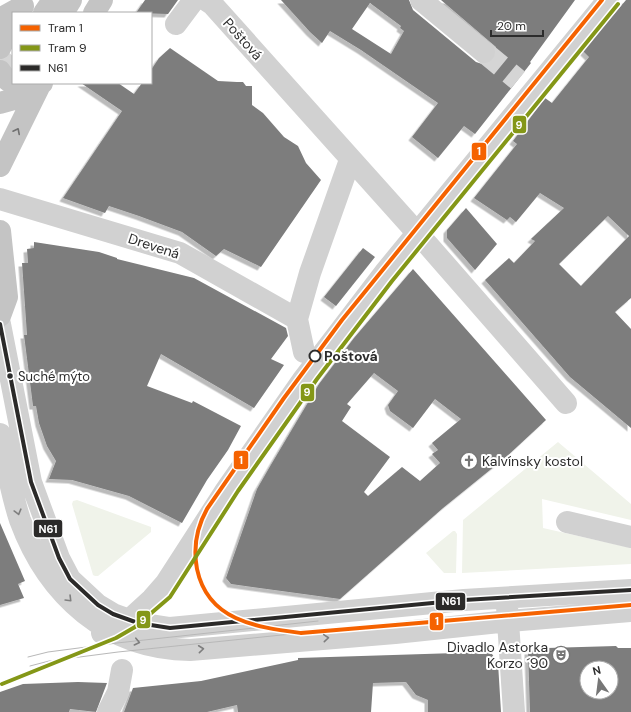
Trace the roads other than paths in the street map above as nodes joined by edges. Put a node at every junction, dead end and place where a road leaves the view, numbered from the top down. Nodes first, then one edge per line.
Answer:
1 (53, 0) edge
2 (72, 0) edge
3 (102, 0) edge
4 (194, 0) edge
5 (206, 0) edge
6 (421, 0) edge
7 (608, 0) edge
8 (45, 12) edge
9 (64, 12) edge
10 (95, 12) edge
11 (12, 14) edge
12 (0, 19) edge
13 (176, 24) dead end
14 (12, 27) edge
15 (0, 48) edge
16 (484, 52) tunnel mouth
17 (0, 70) edge
18 (12, 82) edge
19 (15, 84) edge
20 (41, 84) edge
21 (0, 103) edge
22 (350, 160) junction
23 (0, 166) edge
24 (0, 199) edge
25 (0, 231) edge
26 (417, 234) junction
27 (0, 316) edge
28 (297, 319) junction
29 (0, 324) edge
30 (304, 352) dead end
31 (566, 403) dead end
32 (0, 434) edge
33 (6, 489) edge
34 (567, 522) dead end
35 (48, 531) junction
36 (27, 536) junction
37 (631, 537) edge
38 (631, 590) edge
39 (506, 597) junction
40 (631, 611) edge
41 (132, 617) junction
42 (510, 630) junction
43 (105, 632) junction
44 (122, 670) dead end
45 (108, 712) edge
46 (514, 712) edge

1 - 8 main road
2 - 9 main road
3 - 10 main road
4 - 13 street
5 - 22 street, Poštová
6 - 16 street
7 - 26 street
11 - 12 main road
14 - 15 main road
17 - 18 main road
19 - 20 main road
20 - 21 main road
23 -> 20 main road
22 - 26 street, Poštová
22 - 28 street
24 - 28 street, Drevená
25 - 27 main road
26 - 31 street, Poštová
26 - 41 street
28 - 30 street
29 - 35 street
32 - 33 street
33 -> 36 street
34 - 37 street
35 - 36 street
35 - 41 street
36 -> 43 street
38 - 39 street
39 - 41 street
39 - 42 street
40 - 42 street
41 - 43 street
43 -> 42 street
42 - 46 street
44 - 45 street

